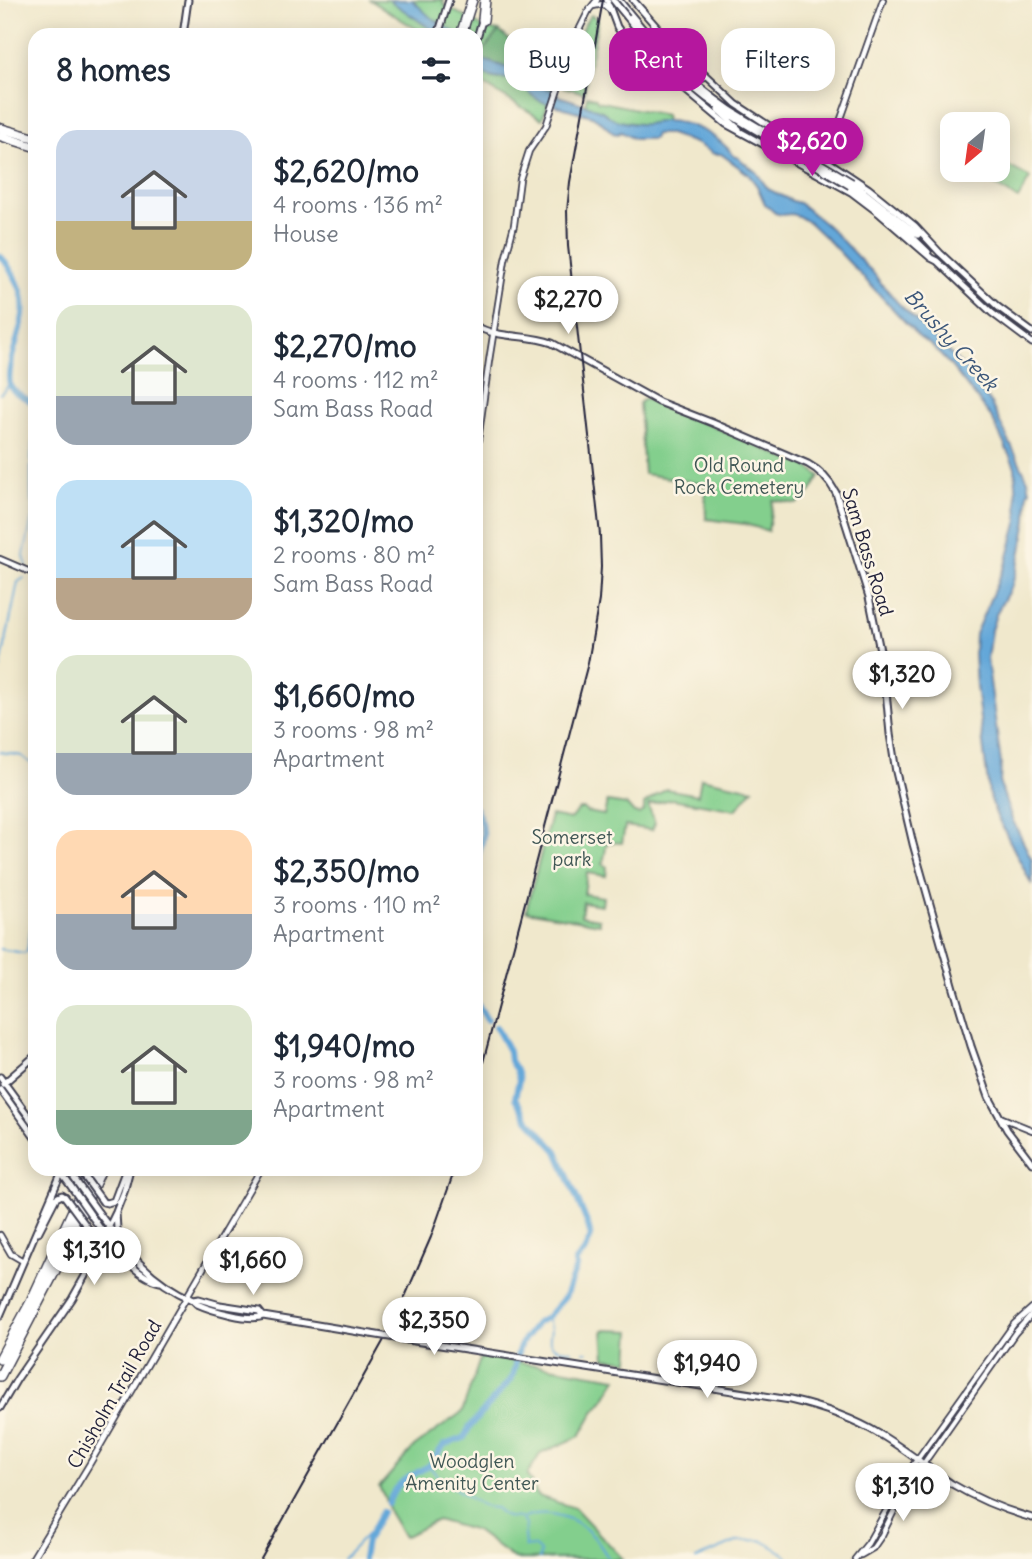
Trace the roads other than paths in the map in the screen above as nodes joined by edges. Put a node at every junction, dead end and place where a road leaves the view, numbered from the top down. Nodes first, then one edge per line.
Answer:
1 (188, 0) edge
2 (449, 0) edge
3 (472, 0) edge
4 (487, 0) edge
5 (607, 0) edge
6 (616, 0) edge
7 (633, 0) edge
8 (883, 0) edge
9 (592, 4) edge
10 (466, 6) edge
11 (611, 11) junction
12 (629, 16) junction
13 (483, 20) joint
14 (184, 28) edge
15 (440, 28) edge
16 (458, 28) edge
17 (462, 28) edge
18 (480, 28) edge
19 (640, 28) edge
20 (707, 78) edge
21 (710, 80) junction
22 (706, 91) edge
23 (716, 106) junction
24 (0, 128) edge
25 (0, 136) edge
26 (28, 136) edge
27 (753, 139) junction
28 (28, 145) edge
29 (789, 147) junction
30 (818, 154) junction
31 (827, 160) junction
32 (807, 167) junction
33 (844, 171) junction
34 (819, 174) junction
35 (836, 184) junction
36 (851, 184) junction
37 (940, 253) junction
38 (937, 261) junction
39 (483, 330) edge
40 (494, 332) junction
41 (1032, 332) edge
42 (1032, 343) edge
43 (483, 407) edge
44 (0, 559) edge
45 (28, 571) edge
46 (28, 1062) edge
47 (0, 1077) edge
48 (2, 1086) edge
49 (999, 1116) junction
50 (28, 1117) edge
51 (28, 1127) edge
52 (1032, 1130) edge
53 (1032, 1163) edge
54 (59, 1176) edge
55 (65, 1176) edge
56 (71, 1176) edge
57 (84, 1176) edge
58 (86, 1176) edge
59 (100, 1176) edge
60 (125, 1176) edge
61 (127, 1176) edge
62 (257, 1176) edge
63 (116, 1212) junction
64 (108, 1226) junction
65 (105, 1235) junction
66 (0, 1236) edge
67 (30, 1245) junction
68 (128, 1253) junction
69 (94, 1259) junction
70 (21, 1262) junction
71 (132, 1266) junction
72 (160, 1283) junction
73 (186, 1297) junction
74 (1032, 1308) edge
75 (1032, 1314) edge
76 (0, 1316) edge
77 (18, 1343) junction
78 (0, 1359) edge
79 (0, 1376) edge
80 (0, 1382) edge
81 (0, 1409) edge
82 (918, 1460) junction
83 (925, 1464) junction
84 (1032, 1518) edge
85 (856, 1558) edge
86 (32, 1559) edge

1 - 14 main road
2 - 15 main road
3 - 10 highway
4 - 13 highway
5 - 11 main road
6 - 11 main road
6 - 12 main road, bridge
7 - 21 main road
8 - 31 street
9 - 11 street
9 - 40 street
10 - 16 highway
10 - 17 highway
11 - 27 main road
12 - 19 main road
12 - 23 main road
13 - 18 main road
20 - 21 main road
21 - 30 main road
22 - 29 main road
23 - 27 main road
23 - 29 main road
24 - 26 highway
25 - 28 highway
27 - 32 main road
29 - 36 main road, bridge
30 - 31 main road
30 - 32 main road
31 - 33 main road
31 - 34 street
32 - 34 main road
33 - 35 main road
33 - 37 main road
34 - 35 main road
35 - 38 main road
36 - 37 main road
36 - 38 main road
37 - 41 main road
38 - 42 main road
39 - 40 main road, Sam Bass Road
40 - 43 street
40 - 49 main road, Sam Bass Road
44 - 45 street
46 - 48 main road
47 - 48 main road
48 - 50 main road
48 - 51 main road
49 - 52 street
49 - 53 main road, Sam Bass Road
54 - 67 main road
55 - 65 main road, bridge
56 - 64 main road, bridge
57 - 60 main road, bridge
58 - 78 highway
59 - 77 highway
61 - 63 main road
62 - 73 street, Chisholm Trail Road
63 - 64 main road
63 - 68 main road
64 - 65 main road
64 - 68 main road
65 - 69 main road
65 - 71 main road
66 - 70 street
67 - 69 main road, bridge
67 - 70 main road
68 - 72 main road
69 - 71 main road
69 - 81 main road
70 - 76 main road
71 - 72 main road
72 - 73 main road
73 - 82 main road, bridge
73 - 86 street, Chisholm Trail Road
74 - 82 street
75 - 83 street
77 - 79 highway
77 - 80 highway
82 - 83 main road
82 - 85 street
83 - 84 main road
83 - 85 street

